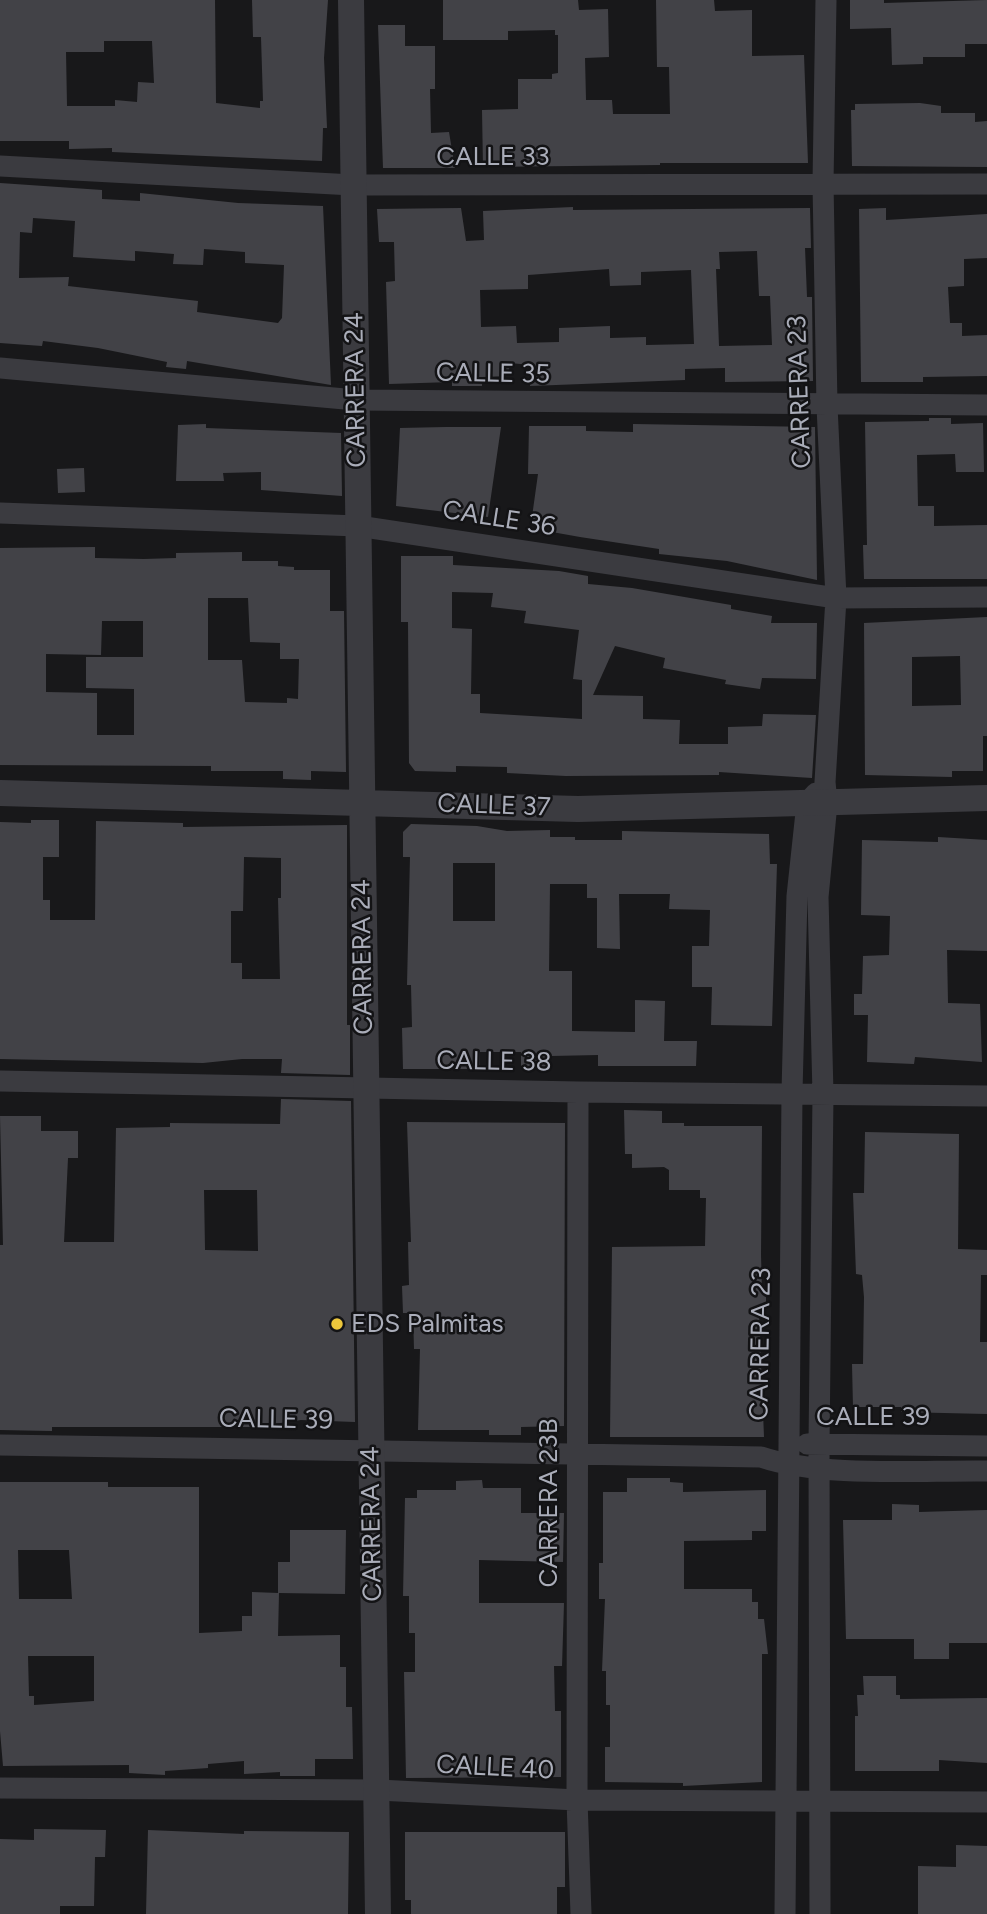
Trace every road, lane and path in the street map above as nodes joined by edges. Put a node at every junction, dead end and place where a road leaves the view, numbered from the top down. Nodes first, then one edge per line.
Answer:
1 (351, 0) edge
2 (827, 0) edge
3 (0, 166) edge
4 (823, 183) junction
5 (987, 184) edge
6 (353, 185) junction
7 (0, 368) edge
8 (356, 400) junction
9 (987, 405) edge
10 (827, 406) junction
11 (0, 513) edge
12 (358, 526) junction
13 (987, 597) edge
14 (836, 598) junction
15 (0, 793) edge
16 (820, 796) junction
17 (987, 798) edge
18 (361, 802) junction
19 (0, 1081) edge
20 (365, 1087) junction
21 (578, 1092) junction
22 (792, 1092) junction
23 (824, 1094) junction
24 (987, 1096) edge
25 (788, 1444) junction
26 (819, 1444) junction
27 (0, 1446) edge
28 (987, 1446) edge
29 (370, 1450) junction
30 (577, 1452) junction
31 (761, 1457) junction
32 (789, 1466) junction
33 (820, 1468) junction
34 (987, 1471) edge
35 (0, 1788) edge
36 (378, 1790) junction
37 (577, 1800) junction
38 (785, 1800) junction
39 (821, 1801) junction
40 (987, 1802) edge
41 (378, 1914) edge
42 (581, 1914) edge
43 (785, 1914) edge
44 (820, 1914) edge

1 - 6 street, CARRERA 24
2 - 4 street, CARRERA 23
3 - 6 street, CALLE 33
4 - 5 street, CALLE 33
4 - 6 street, CALLE 33
4 - 10 street, CARRERA 23
6 - 8 street, CARRERA 24
7 - 8 street, CALLE 35
8 - 10 street, CALLE 35
8 - 12 street, CARRERA 24
9 - 10 street, CALLE 35
10 - 14 street, CARRERA 23
11 - 12 street, CALLE 36
12 - 14 street, CALLE 36
12 - 18 street, CARRERA 24
13 - 14 street, CALLE 36
14 - 16 street, CARRERA 23
15 - 18 street, CALLE 37
16 - 17 street, CALLE 37
16 - 18 street, CALLE 37
16 - 22 street, CARRERA 23
16 - 23 street, CARRERA 23
18 - 20 street, CARRERA 24
19 - 20 street, CALLE 38
20 - 21 street, CALLE 38
20 - 29 street, CARRERA 24
21 - 22 street, CALLE 38
21 - 30 street, CARRERA 23B
22 - 23 street, CALLE 38
22 - 25 street, CARRERA 23
23 - 24 street, CALLE 38
23 - 26 street, CARRERA 23
25 - 26 street, CALLE 39
25 - 31 street, CALLE 39
25 - 32 street, CARRERA 23
26 - 28 street, CALLE 39
26 - 33 street, CARRERA 23
27 - 29 street, CALLE 39
29 - 30 street, CALLE 39
29 - 36 street, CARRERA 24
30 - 31 street, CALLE 39
30 - 37 street, CARRERA 23B
31 - 32 street, CALLE 39
32 - 33 street, CALLE 39
32 - 38 street, CARRERA 23
33 - 34 street, CALLE 39
33 - 39 street, CARRERA 23
35 - 36 street, CALLE 40
36 - 37 street, CALLE 40
36 - 41 street, CARRERA 24
37 - 38 street, CALLE 40
37 - 42 street, CARRERA 23B
38 - 39 street, CALLE 40
38 - 43 street, CARRERA 23
39 - 40 street, CALLE 40
39 - 44 street, CARRERA 23

